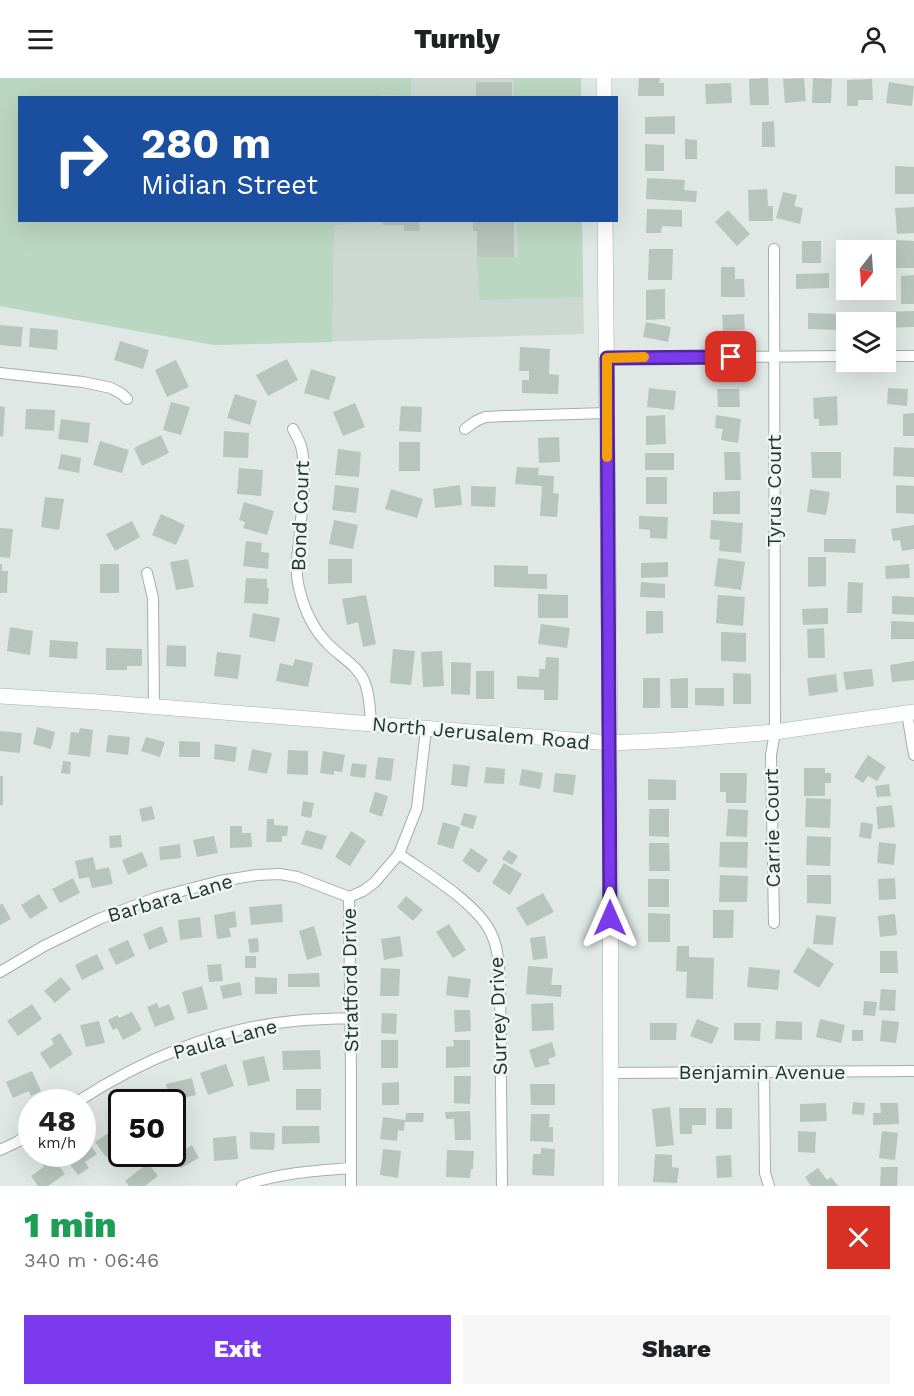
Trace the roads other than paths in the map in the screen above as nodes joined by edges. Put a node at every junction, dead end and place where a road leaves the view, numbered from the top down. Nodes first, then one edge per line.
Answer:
1 (604, 78) edge
2 (604, 96) edge
3 (605, 222) edge
4 (774, 249) dead end
5 (773, 356) junction
6 (836, 356) edge
7 (896, 356) edge
8 (914, 356) edge
9 (607, 358) junction
10 (0, 374) edge
11 (127, 399) dead end
12 (607, 413) junction
13 (293, 429) dead end
14 (465, 429) dead end
15 (147, 573) dead end
16 (0, 696) edge
17 (154, 707) junction
18 (910, 712) edge
19 (371, 724) junction
20 (426, 729) junction
21 (775, 732) junction
22 (610, 743) junction
23 (914, 755) edge
24 (399, 854) junction
25 (349, 897) junction
26 (774, 923) dead end
27 (0, 972) edge
28 (350, 1018) junction
29 (914, 1071) edge
30 (611, 1073) junction
31 (764, 1073) junction
32 (96, 1091) edge
33 (18, 1141) edge
34 (0, 1150) edge
35 (350, 1168) junction
36 (242, 1186) edge
37 (351, 1186) edge
38 (502, 1186) edge
39 (611, 1186) edge
40 (769, 1186) edge

1 - 2 main road
3 - 9 main road
4 - 5 street, Tyrus Court
5 - 6 street
5 - 9 street
5 - 21 street, Tyrus Court
7 - 8 street
9 - 12 main road
10 - 11 street
12 - 14 street
12 - 22 main road
13 - 19 street, Bond Court
15 - 17 street
16 - 17 main road, North Jerusalem Road
17 - 19 main road, North Jerusalem Road
18 - 21 main road, North Jerusalem Road
18 - 23 street
19 - 20 main road, North Jerusalem Road
20 - 22 main road, North Jerusalem Road
20 - 24 street, Stratford Drive
21 - 22 main road, North Jerusalem Road
21 - 26 street, Carrie Court
22 - 30 main road
24 - 25 street, Stratford Drive
24 - 38 street, Surrey Drive
25 - 27 street, Barbara Lane
25 - 28 street, Stratford Drive
28 - 32 street, Paula Lane
28 - 35 street, Stratford Drive
29 - 31 street, Benjamin Avenue
30 - 31 street, Benjamin Avenue
30 - 39 main road
31 - 40 street
33 - 34 street
35 - 36 street
35 - 37 street, Stratford Drive

